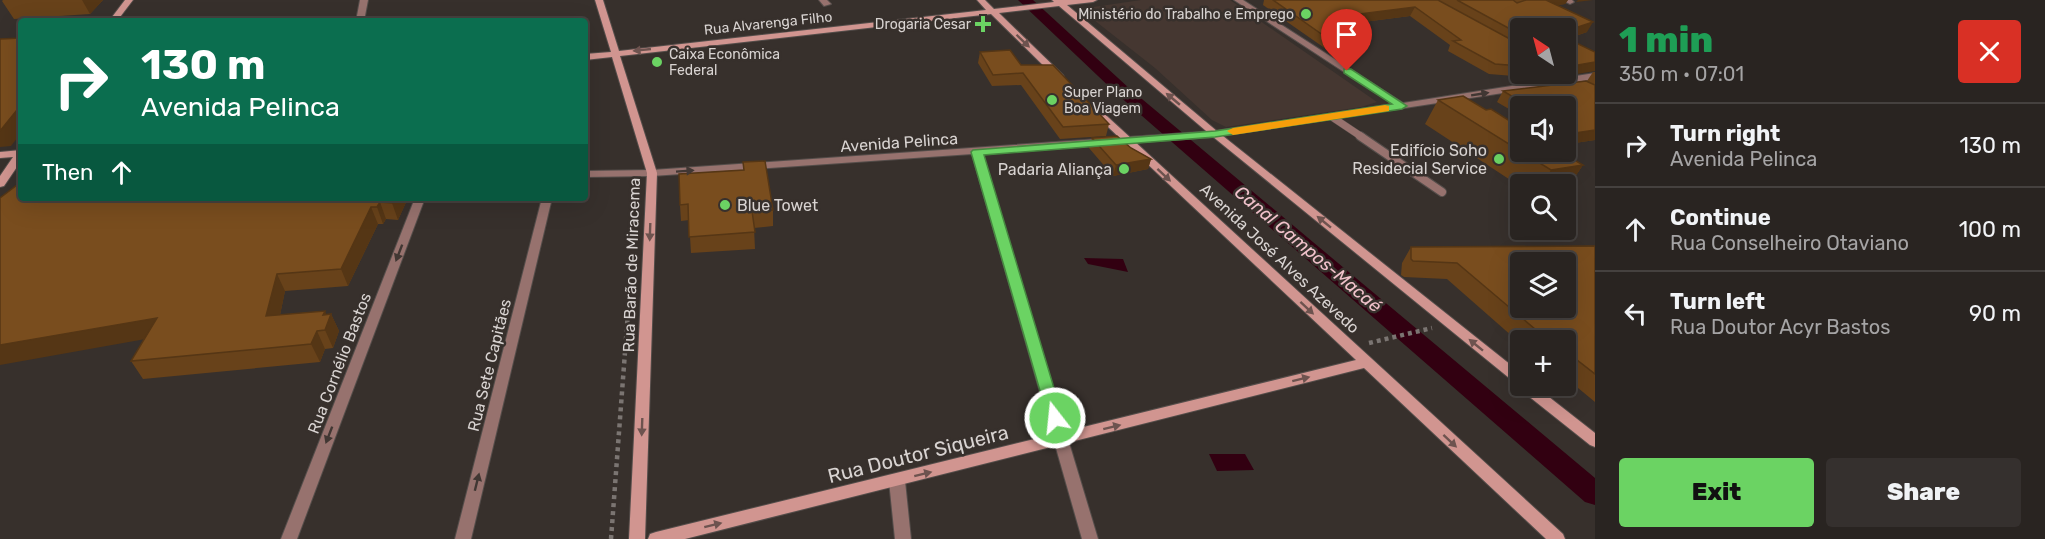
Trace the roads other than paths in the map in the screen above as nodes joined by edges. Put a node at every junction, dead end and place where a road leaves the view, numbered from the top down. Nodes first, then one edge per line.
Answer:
1 (129, 0) edge
2 (364, 0) edge
3 (599, 0) edge
4 (981, 0) edge
5 (1087, 0) edge
6 (1238, 0) edge
7 (1058, 2) edge
8 (992, 12) junction
9 (115, 18) edge
10 (361, 18) edge
11 (616, 53) junction
12 (588, 57) edge
13 (1595, 76) edge
14 (1576, 80) edge
15 (1576, 83) edge
16 (1068, 84) edge
17 (1552, 84) edge
18 (1587, 89) edge
19 (1085, 101) edge
20 (1402, 106) junction
21 (1332, 117) junction
22 (1215, 134) junction
23 (1127, 141) junction
24 (977, 152) junction
25 (0, 155) edge
26 (18, 157) edge
27 (18, 160) edge
28 (652, 173) junction
29 (588, 174) edge
30 (0, 184) edge
31 (1442, 192) dead end
32 (419, 201) edge
33 (546, 201) edge
34 (1365, 363) junction
35 (1510, 372) edge
36 (1539, 396) edge
37 (1061, 440) junction
38 (1595, 441) edge
39 (897, 481) junction
40 (289, 539) edge
41 (463, 539) edge
42 (637, 539) edge
43 (656, 539) edge
44 (903, 539) edge
45 (1090, 539) edge
46 (1557, 539) edge

1 - 9 main road
2 - 10 street
3 - 11 main road, Rua Barão de Miracema
4 - 8 main road
5 - 7 main road, Rua Alvarenga Filho
6 - 20 street
7 - 8 main road, Rua Alvarenga Filho
22 -> 7 main road
8 -> 11 main road, Rua Alvarenga Filho
8 -> 16 main road
11 - 12 main road, Rua Alvarenga Filho
11 - 28 main road, Rua Barão de Miracema
13 - 14 street, Avenida Pelinca
15 - 18 street
20 -> 17 street, Avenida Pelinca
19 - 23 main road, Avenida José Alves Azevedo
20 - 21 street, Avenida Pelinca
21 - 22 street, Avenida Pelinca
21 - 31 lane
22 - 23 street, Avenida Pelinca
35 -> 22 main road
23 - 24 street, Avenida Pelinca
23 -> 34 main road, Avenida José Alves Azevedo
28 -> 24 street, Avenida Pelinca
24 - 37 street
25 - 26 main road
27 - 30 main road
28 - 29 street, Avenida Pelinca
28 -> 42 main road, Rua Barão de Miracema
32 -> 40 street, Rua Cornélio Bastos
41 -> 33 street, Rua Sete Capitães
37 -> 34 main road, Rua Doutor Siqueira
34 -> 46 main road, Avenida José Alves Azevedo
36 - 38 main road
39 -> 37 main road, Rua Doutor Siqueira
37 - 45 street
43 -> 39 main road, Rua Doutor Siqueira
39 - 44 street

